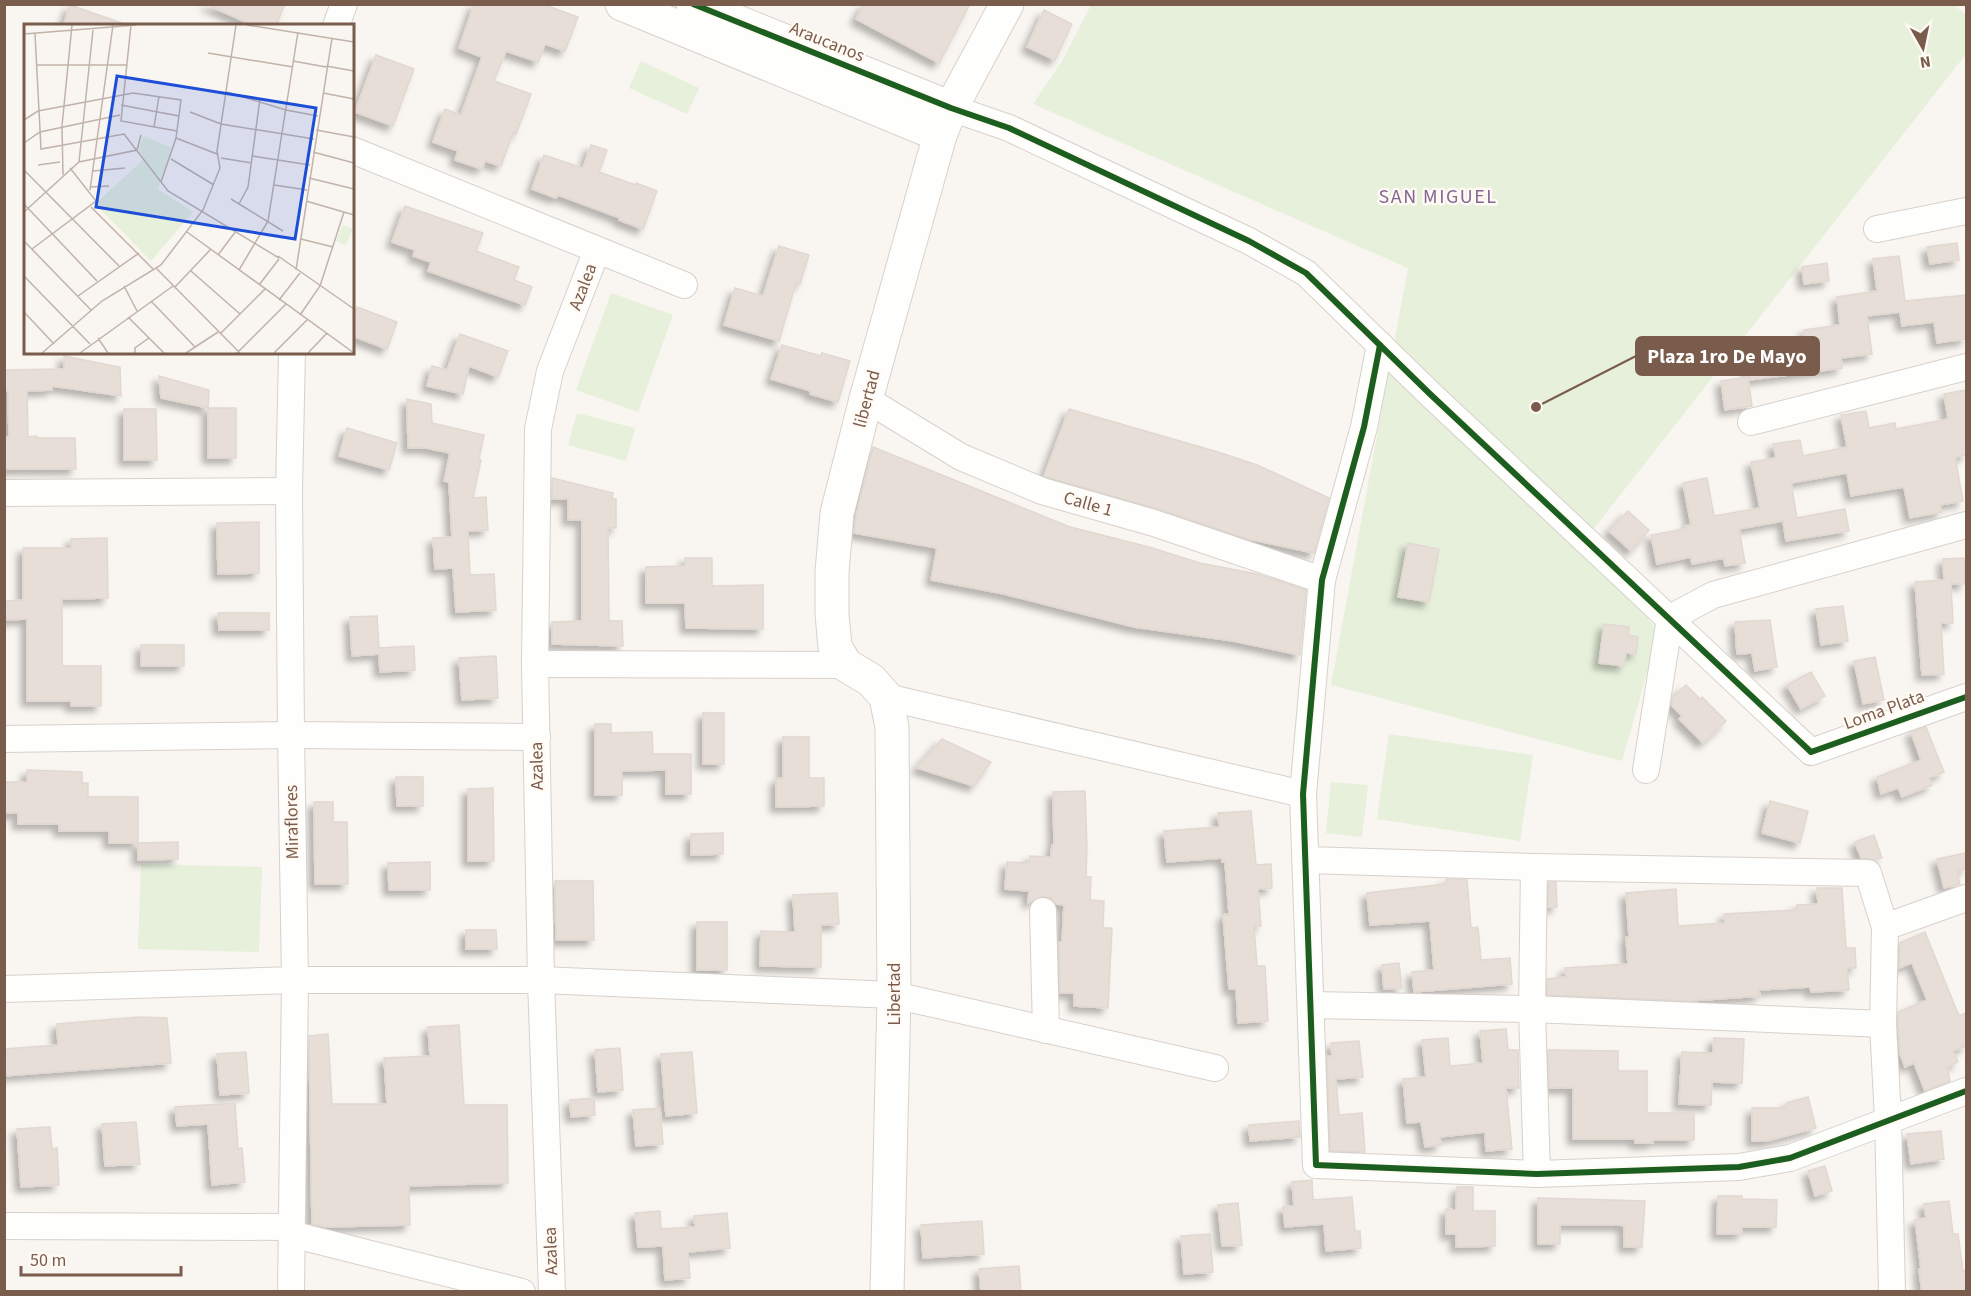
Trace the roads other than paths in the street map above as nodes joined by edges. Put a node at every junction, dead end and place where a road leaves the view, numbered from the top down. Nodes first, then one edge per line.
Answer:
1 (344, 4) edge
2 (622, 4) edge
3 (693, 4) edge
4 (1007, 4) edge
5 (337, 24) edge
6 (945, 122) junction
7 (354, 151) edge
8 (1966, 211) edge
9 (1878, 229) dead end
10 (597, 250) junction
11 (684, 285) dead end
12 (1380, 345) junction
13 (292, 354) edge
14 (1966, 368) edge
15 (866, 399) junction
16 (1752, 422) dead end
17 (289, 491) junction
18 (4, 493) edge
19 (1966, 525) edge
20 (1322, 580) junction
21 (1670, 618) junction
22 (535, 664) junction
23 (846, 665) junction
24 (886, 697) junction
25 (1966, 697) edge
26 (291, 735) junction
27 (537, 737) junction
28 (4, 739) edge
29 (1646, 770) dead end
30 (1303, 794) junction
31 (1307, 860) junction
32 (1534, 867) junction
33 (1966, 898) edge
34 (1043, 911) dead end
35 (1885, 927) junction
36 (296, 980) junction
37 (541, 980) junction
38 (4, 989) edge
39 (894, 995) junction
40 (1311, 1005) junction
41 (1532, 1009) junction
42 (1883, 1024) junction
43 (1046, 1030) junction
44 (1215, 1068) dead end
45 (1966, 1091) edge
46 (1888, 1119) junction
47 (1537, 1174) junction
48 (4, 1226) edge
49 (291, 1231) junction
50 (470, 1286) edge
51 (291, 1292) edge
52 (522, 1292) edge
53 (552, 1292) edge
54 (887, 1292) edge
55 (1892, 1292) edge

1 - 5 street
2 - 6 main road
3 - 6 main road, Araucanos
4 - 6 main road, libertad
6 - 12 street
6 - 15 main road, libertad
7 - 10 street
8 - 9 street
10 - 11 street
10 - 22 street, Azalea
12 - 20 street
12 - 21 street
13 - 17 street, Miraflores
14 - 16 street
15 - 20 street, Calle 1
15 - 23 main road, libertad
17 - 18 street
17 - 26 street, Miraflores
19 - 21 street
20 - 30 street
21 - 25 street, Loma Plata
21 - 29 street
22 - 23 street
22 - 27 street, Azalea
23 - 24 main road
24 - 30 street
24 - 39 main road, Libertad
26 - 27 street
26 - 28 street
26 - 36 street, Miraflores
27 - 37 street, Azalea
30 - 31 street
31 - 32 street
31 - 40 street
32 - 35 street
32 - 41 street
33 - 35 street
34 - 43 street
35 - 42 street
36 - 37 street
36 - 38 street
36 - 49 street, Miraflores
37 - 39 street
37 - 53 street, Azalea
39 - 43 street
39 - 54 main road, Libertad
40 - 41 street
40 - 47 street
41 - 42 street
41 - 47 street
42 - 46 street
43 - 44 street
45 - 46 street
46 - 47 street
46 - 55 street
48 - 49 street
49 - 50 street
49 - 51 street, Miraflores
50 - 52 street

